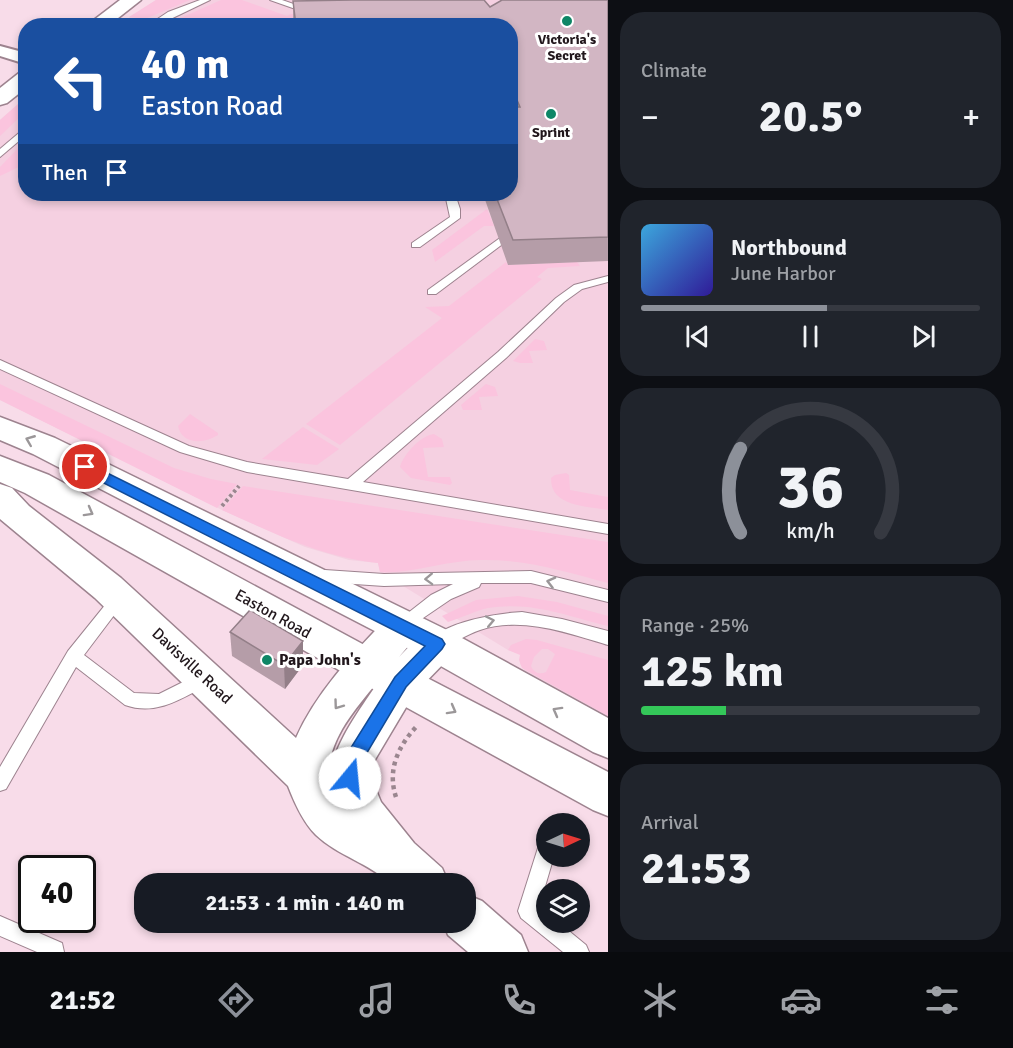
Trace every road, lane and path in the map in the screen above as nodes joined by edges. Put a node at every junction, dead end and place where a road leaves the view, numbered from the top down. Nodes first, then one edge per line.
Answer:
1 (132, 0) edge
2 (206, 0) edge
3 (274, 0) edge
4 (322, 10) edge
5 (106, 18) edge
6 (164, 18) edge
7 (0, 51) edge
8 (18, 57) edge
9 (18, 83) edge
10 (0, 99) edge
11 (18, 137) edge
12 (0, 154) edge
13 (452, 201) edge
14 (500, 241) dead end
15 (416, 245) dead end
16 (608, 279) edge
17 (432, 292) dead end
18 (0, 364) edge
19 (0, 428) edge
20 (0, 468) edge
21 (350, 485) junction
22 (239, 486) dead end
23 (0, 497) edge
24 (219, 510) dead end
25 (608, 528) edge
26 (250, 552) junction
27 (508, 576) junction
28 (608, 596) edge
29 (118, 598) junction
30 (419, 636) junction
31 (608, 639) edge
32 (74, 656) junction
33 (384, 674) junction
34 (205, 678) junction
35 (422, 721) dead end
36 (608, 739) edge
37 (307, 776) junction
38 (0, 783) edge
39 (608, 795) edge
40 (401, 808) dead end
41 (541, 867) edge
42 (412, 871) edge
43 (0, 926) edge
44 (476, 928) edge
45 (55, 950) dead end
46 (504, 952) edge
47 (579, 952) edge

1 - 5 main road
2 - 6 lane
3 - 4 lane
7 - 8 street
9 - 10 main road
11 - 12 lane
13 - 15 lane
14 - 17 lane
16 - 21 lane
18 - 21 lane
26 -> 19 main road
20 -> 33 main road, Easton Road
21 - 25 lane
22 - 24 path
23 - 29 main road, Davisville Road
27 -> 26 lane
26 - 30 main road
28 -> 27 lane
27 - 30 lane
29 - 32 lane
29 - 34 main road, Davisville Road
30 -> 31 lane
30 - 33 main road
36 -> 30 main road
32 - 34 lane
32 - 38 lane
33 -> 37 main road
33 -> 39 main road, Easton Road
33 - 42 main road
34 - 37 main road, Davisville Road
35 - 40 path
37 - 42 main road
41 - 47 lane
43 - 45 lane
44 - 46 main road

